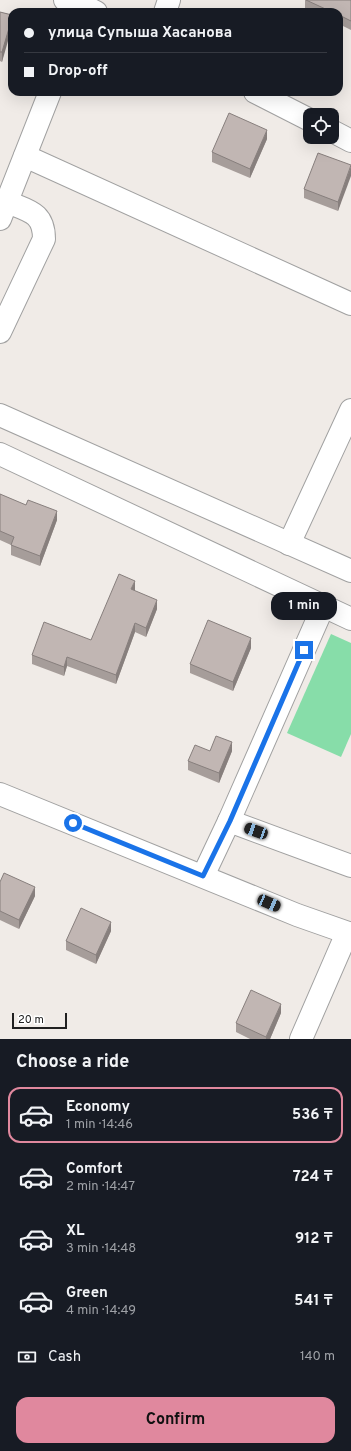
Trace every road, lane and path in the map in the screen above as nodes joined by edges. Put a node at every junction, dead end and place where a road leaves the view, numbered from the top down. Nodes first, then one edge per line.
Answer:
1 (48, 96) edge
2 (263, 96) edge
3 (303, 116) edge
4 (339, 135) edge
5 (351, 141) edge
6 (25, 156) junction
7 (3, 211) edge
8 (351, 304) edge
9 (0, 332) edge
10 (351, 410) edge
11 (0, 415) edge
12 (0, 454) edge
13 (289, 544) junction
14 (351, 571) edge
15 (323, 607) junction
16 (351, 619) edge
17 (0, 794) edge
18 (230, 821) junction
19 (351, 866) edge
20 (203, 876) junction
21 (349, 933) edge
22 (301, 1039) edge

1 - 6 street
2 - 3 street
4 - 5 street
6 - 7 street
6 - 8 street
7 - 9 street
10 - 13 street
11 - 13 street
12 - 15 street
13 - 14 street
15 - 16 street
15 - 18 street
17 - 20 street
18 - 19 street
18 - 20 street
20 - 21 street
21 - 22 street

